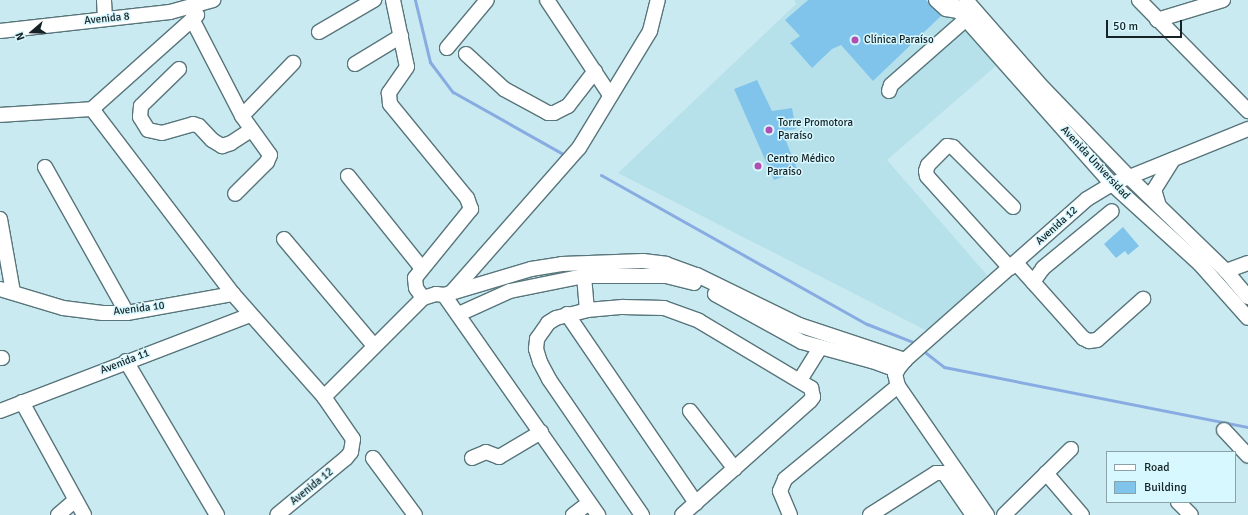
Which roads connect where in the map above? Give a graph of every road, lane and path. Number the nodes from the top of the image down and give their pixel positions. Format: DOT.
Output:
graph roads {
  1 [pos="104,0"];
  2 [pos="213,0"];
  3 [pos="374,0"];
  4 [pos="393,0"];
  5 [pos="487,0"];
  6 [pos="547,0"];
  7 [pos="658,0"];
  8 [pos="936,0"];
  9 [pos="949,0"];
  10 [pos="1139,0"];
  11 [pos="1223,0"];
  12 [pos="964,10"];
  13 [pos="170,12"];
  14 [pos="105,19"];
  15 [pos="192,19"];
  16 [pos="1157,20"];
  17 [pos="179,30"];
  18 [pos="0,31"];
  19 [pos="318,32"];
  20 [pos="401,36"];
  21 [pos="447,48"];
  22 [pos="466,54"];
  23 [pos="293,63"];
  24 [pos="355,64"];
  25 [pos="179,70"];
  26 [pos="595,71"];
  27 [pos="889,91"];
  28 [pos="610,95"];
  29 [pos="92,109"];
  30 [pos="1248,111"];
  31 [pos="0,115"];
  32 [pos="242,116"];
  33 [pos="251,130"];
  34 [pos="1248,130"];
  35 [pos="1174,159"];
  36 [pos="45,167"];
  37 [pos="348,176"];
  38 [pos="1128,177"];
  39 [pos="1112,184"];
  40 [pos="235,194"];
  41 [pos="1159,206"];
  42 [pos="1013,208"];
  43 [pos="1112,211"];
  44 [pos="0,219"];
  45 [pos="284,239"];
  46 [pos="1248,263"];
  47 [pos="1013,265"];
  48 [pos="422,267"];
  49 [pos="1226,271"];
  50 [pos="584,276"];
  51 [pos="1033,282"];
  52 [pos="6,290"];
  53 [pos="448,293"];
  54 [pos="233,294"];
  55 [pos="1248,297"];
  56 [pos="423,298"];
  57 [pos="1143,299"];
  58 [pos="587,310"];
  59 [pos="127,313"];
  60 [pos="250,314"];
  61 [pos="459,314"];
  62 [pos="567,314"];
  63 [pos="1248,318"];
  64 [pos="374,346"];
  65 [pos="820,348"];
  66 [pos="126,361"];
  67 [pos="901,365"];
  68 [pos="800,380"];
  69 [pos="898,386"];
  70 [pos="324,397"];
  71 [pos="22,402"];
  72 [pos="0,411"];
  73 [pos="690,411"];
  74 [pos="1224,430"];
  75 [pos="540,432"];
  76 [pos="1071,449"];
  77 [pos="1248,456"];
  78 [pos="373,458"];
  79 [pos="472,458"];
  80 [pos="735,469"];
  81 [pos="1046,473"];
  82 [pos="75,500"];
  83 [pos="589,503"];
  84 [pos="696,503"];
  85 [pos="1179,503"];
  86 [pos="58,515"];
  87 [pos="84,515"];
  88 [pos="217,515"];
  89 [pos="277,515"];
  90 [pos="415,515"];
  91 [pos="573,515"];
  92 [pos="598,515"];
  93 [pos="642,515"];
  94 [pos="682,515"];
  95 [pos="790,515"];
  96 [pos="870,515"];
  97 [pos="973,515"];
  98 [pos="988,515"];
  99 [pos="1004,515"];
  100 [pos="1082,515"];
  101 [pos="1191,515"];
  1 -- 14 [label="street"];
  2 -- 13 [label="street, Avenida 8"];
  2 -- 15 [label="street"];
  3 -- 19 [label="street"];
  4 -- 20 [label="street"];
  5 -- 21 [label="street"];
  6 -- 26 [label="street"];
  7 -- 28 [label="street"];
  8 -- 12 [label="street"];
  9 -- 12 [label="street, Avenida Universidad"];
  10 -- 16 [label="street"];
  11 -- 16 [label="street"];
  12 -- 27 [label="street"];
  12 -- 38 [label="street, Avenida Universidad"];
  12 -- 39 [label="street, Avenida Universidad"];
  13 -- 14 [label="street, Avenida 8"];
  13 -- 17 [label="street"];
  14 -- 18 [label="street, Avenida 8"];
  15 -- 17 [label="street"];
  15 -- 32 [label="street"];
  16 -- 30 [label="street"];
  17 -- 29 [label="street"];
  20 -- 24 [label="street"];
  20 -- 48 [label="street"];
  22 -- 26 [label="street"];
  23 -- 32 [label="street"];
  25 -- 33 [label="street"];
  26 -- 28 [label="street"];
  28 -- 53 [label="street"];
  29 -- 31 [label="street"];
  29 -- 54 [label="street"];
  32 -- 33 [label="street"];
  33 -- 40 [label="street"];
  34 -- 35 [label="street, Avenida 12"];
  35 -- 38 [label="street, Avenida 12"];
  35 -- 41 [label="street"];
  36 -- 59 [label="street"];
  37 -- 48 [label="street"];
  38 -- 39 [label="street, Avenida 12"];
  38 -- 41 [label="street, Avenida Universidad"];
  39 -- 47 [label="street, Avenida 12"];
  39 -- 63 [label="street, Avenida Universidad"];
  41 -- 49 [label="street, Avenida Universidad"];
  42 -- 47 [label="street"];
  43 -- 51 [label="street"];
  44 -- 52 [label="street"];
  45 -- 64 [label="street"];
  46 -- 49 [label="street"];
  47 -- 51 [label="street"];
  47 -- 67 [label="street, Avenida 12"];
  48 -- 56 [label="street"];
  49 -- 55 [label="street, Avenida Universidad"];
  50 -- 58 [label="street"];
  50 -- 61 [label="street"];
  50 -- 65 [label="street"];
  51 -- 57 [label="street"];
  52 -- 59 [label="street, Avenida 10"];
  53 -- 56 [label="street"];
  53 -- 61 [label="street"];
  53 -- 67 [label="street"];
  54 -- 59 [label="street, Avenida 10"];
  54 -- 60 [label="street"];
  56 -- 64 [label="street"];
  58 -- 62 [label="street"];
  58 -- 68 [label="street"];
  60 -- 66 [label="street, Avenida 11"];
  60 -- 70 [label="street"];
  61 -- 75 [label="street"];
  62 -- 84 [label="street"];
  62 -- 93 [label="street"];
  64 -- 70 [label="street"];
  65 -- 67 [label="street"];
  65 -- 68 [label="street"];
  66 -- 71 [label="street, Avenida 11"];
  66 -- 88 [label="street"];
  67 -- 69 [label="street"];
  68 -- 80 [label="street"];
  69 -- 95 [label="street"];
  69 -- 98 [label="street"];
  70 -- 89 [label="street, Avenida 12"];
  71 -- 72 [label="street, Avenida 11"];
  71 -- 82 [label="street"];
  73 -- 80 [label="street"];
  74 -- 77 [label="street"];
  75 -- 79 [label="street"];
  75 -- 83 [label="street"];
  76 -- 81 [label="street"];
  78 -- 90 [label="street"];
  80 -- 84 [label="street"];
  81 -- 99 [label="street"];
  81 -- 100 [label="street"];
  82 -- 86 [label="street"];
  82 -- 87 [label="street"];
  83 -- 91 [label="street"];
  83 -- 92 [label="street"];
  84 -- 94 [label="street"];
  85 -- 101 [label="street"];
  96 -- 97 [label="street"];
}
